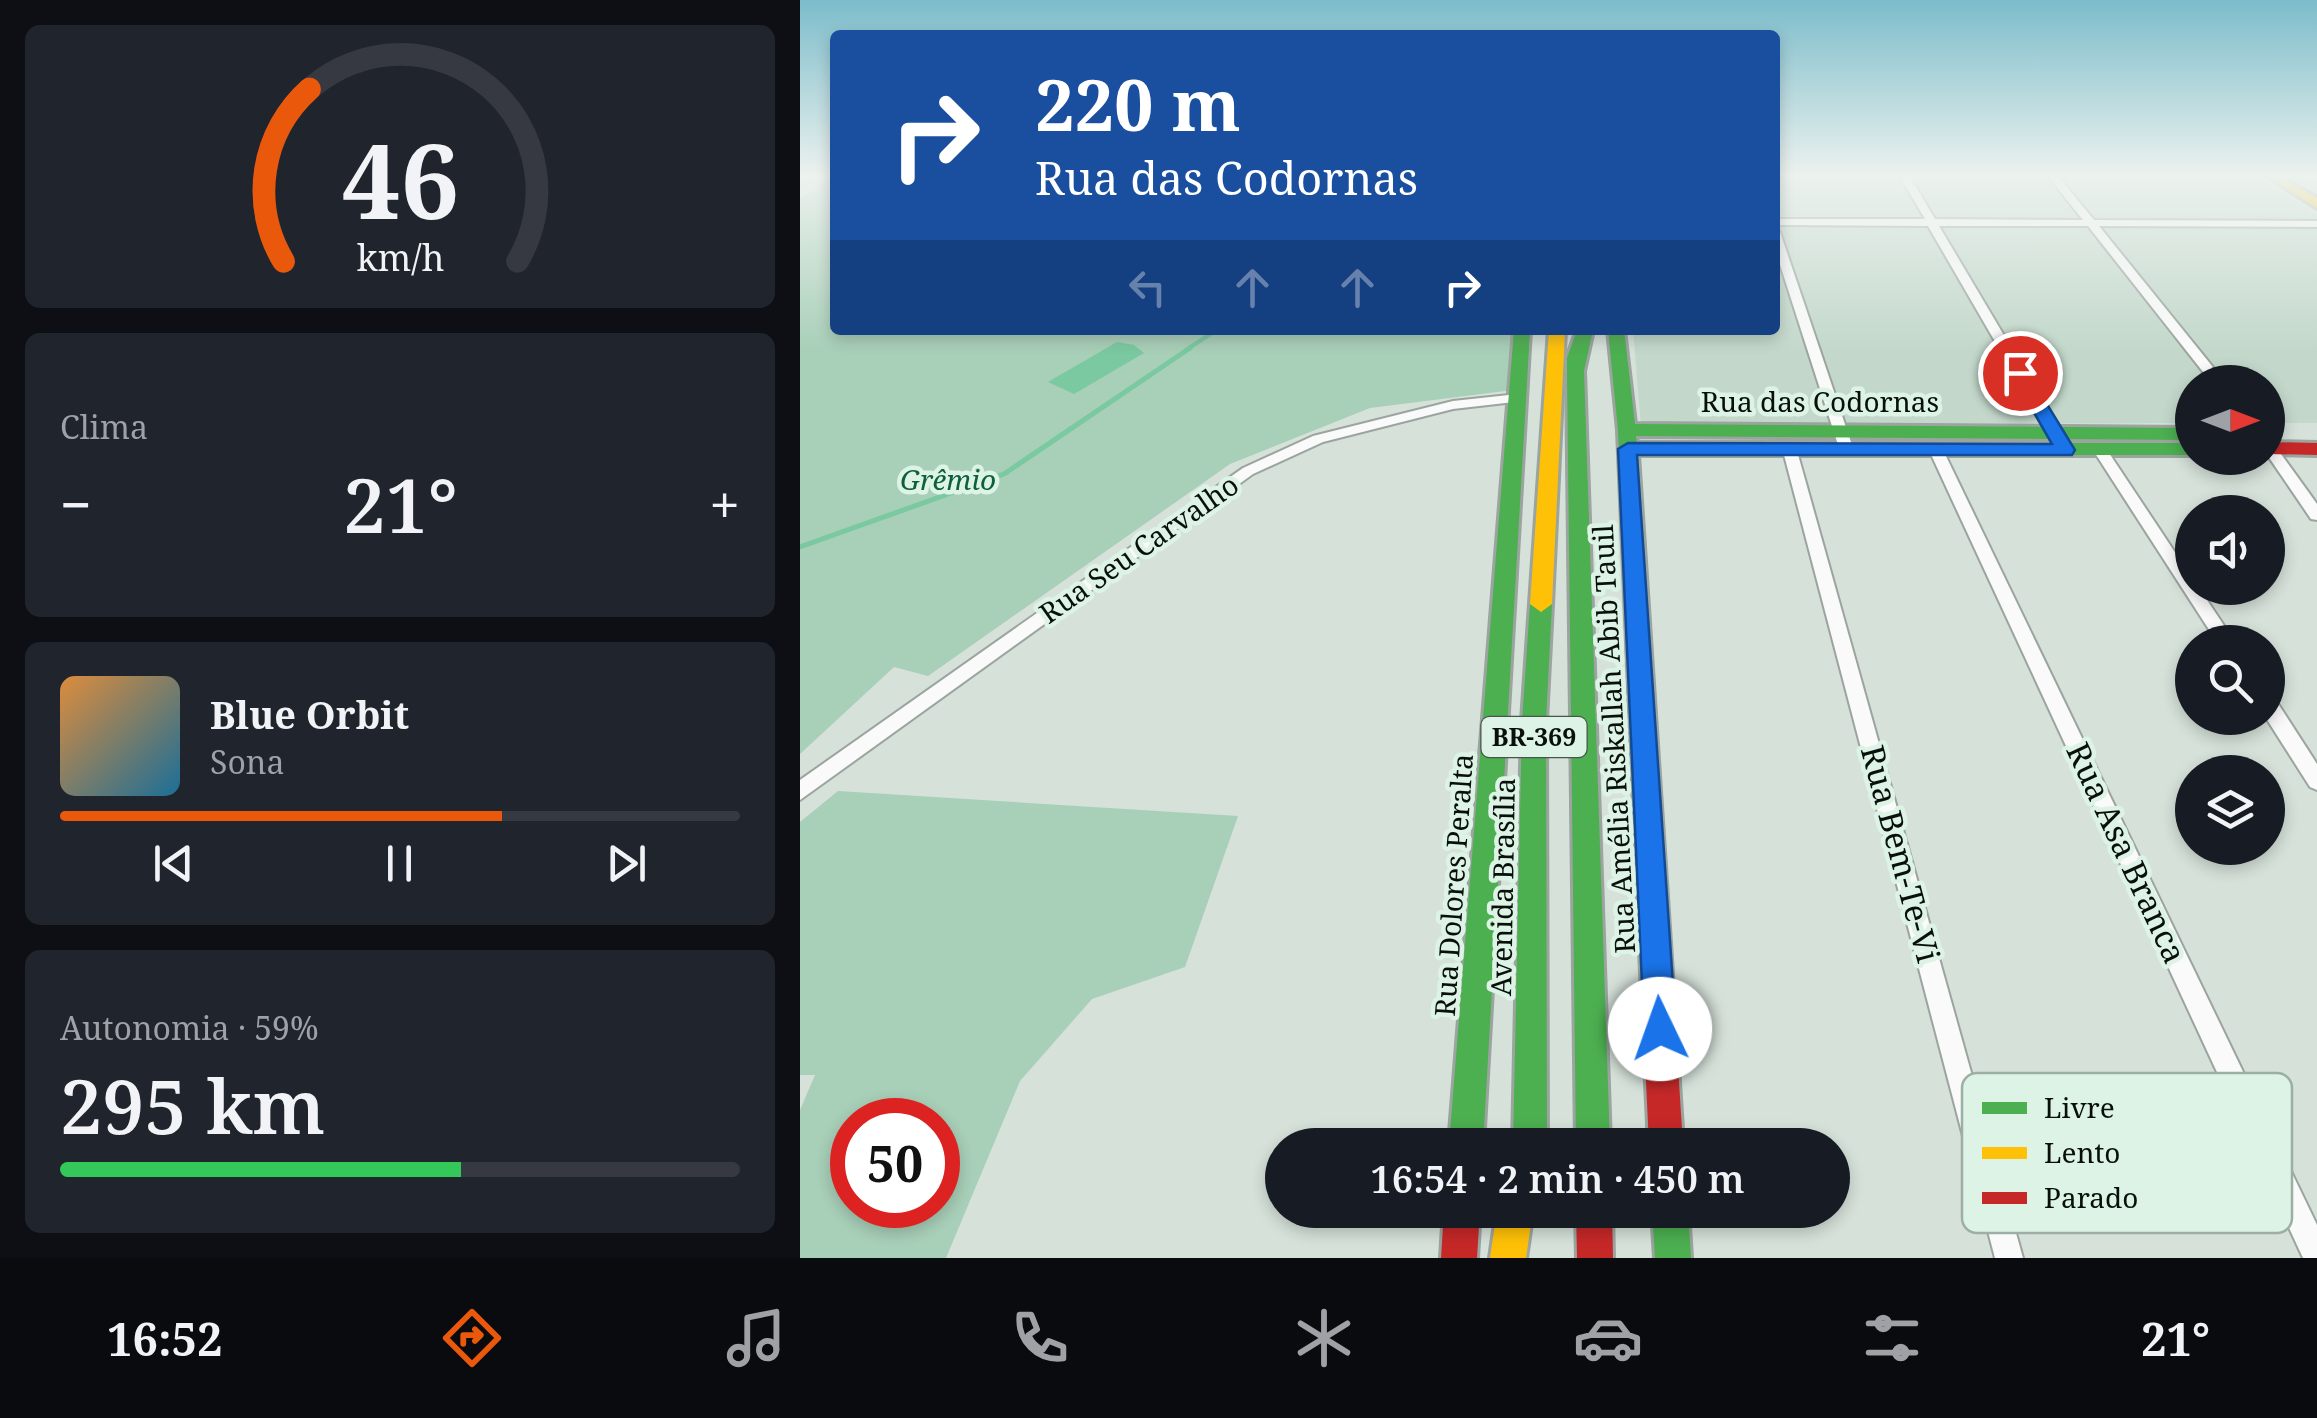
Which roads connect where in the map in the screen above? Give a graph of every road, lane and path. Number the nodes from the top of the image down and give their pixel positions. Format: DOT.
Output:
graph roads {
  1 [pos="1938,234"];
  2 [pos="2100,234"];
  3 [pos="1780,247"];
  4 [pos="1522,335"];
  5 [pos="1556,335"];
  6 [pos="1575,335"];
  7 [pos="1583,335"];
  8 [pos="1616,335"];
  9 [pos="2205,365"];
  10 [pos="1575,372"];
  11 [pos="1518,398"];
  12 [pos="2285,434"];
  13 [pos="2317,434"];
  14 [pos="2175,436"];
  15 [pos="1627,440"];
  16 [pos="1844,441"];
  17 [pos="2125,441"];
  18 [pos="2060,442"];
  19 [pos="2175,447"];
  20 [pos="2285,448"];
  21 [pos="2317,449"];
  22 [pos="1936,450"];
  23 [pos="2100,450"];
  24 [pos="1790,451"];
  25 [pos="2285,471"];
  26 [pos="2317,515"];
  27 [pos="2215,625"];
  28 [pos="2285,732"];
  29 [pos="2317,781"];
  30 [pos="800,791"];
  31 [pos="2230,1073"];
  32 [pos="1962,1085"];
  33 [pos="1467,1128"];
  34 [pos="1529,1128"];
  35 [pos="1592,1128"];
  36 [pos="1665,1128"];
  37 [pos="2292,1203"];
  38 [pos="1461,1228"];
  39 [pos="1512,1228"];
  40 [pos="1527,1228"];
  41 [pos="1594,1228"];
  42 [pos="1671,1228"];
  43 [pos="2002,1233"];
  44 [pos="2317,1256"];
  45 [pos="1459,1258"];
  46 [pos="1508,1258"];
  47 [pos="1526,1258"];
  48 [pos="1595,1258"];
  49 [pos="1673,1258"];
  50 [pos="2009,1258"];
  1 -- 18 [label="street"];
  2 -- 9 [label="street"];
  3 -- 16 [label="street"];
  4 -- 11 [label="main road, Rua Dolores Peralta"];
  5 -- 34 [label="main road, Avenida Brasília / BR-369"];
  6 -- 10 [label="main road, BR-369"];
  7 -- 10 [label="main road"];
  8 -- 15 [label="main road, Rua Amélia Riskallah Abib Tauil"];
  10 -- 35 [label="main road, BR-369"];
  11 -- 30 [label="street, Rua Seu Carvalho"];
  11 -- 33 [label="main road, Rua Dolores Peralta"];
  12 -- 13 [label="main road"];
  14 -- 17 [label="main road, Rua das Codornas"];
  15 -- 16 [label="main road, Rua das Codornas"];
  15 -- 24 [label="main road, Rua das Codornas"];
  15 -- 36 [label="main road, Rua Amélia Riskallah Abib Tauil"];
  16 -- 18 [label="main road, Rua das Codornas"];
  16 -- 22 [label="main road, Rua das Codornas"];
  16 -- 24 [label="main road, Rua das Codornas"];
  17 -- 18 [label="main road, Rua das Codornas"];
  17 -- 19 [label="main road, Rua das Codornas"];
  17 -- 23 [label="main road, Rua das Codornas"];
  18 -- 22 [label="main road, Rua das Codornas"];
  18 -- 23 [label="main road, Rua das Codornas"];
  20 -- 21 [label="main road"];
  22 -- 31 [label="street, Rua Asa Branca"];
  23 -- 27 [label="street"];
  24 -- 32 [label="street, Rua Bem-Te-Vi"];
  25 -- 26 [label="street"];
  28 -- 29 [label="street"];
  37 -- 44 [label="street, Rua Asa Branca"];
  38 -- 45 [label="main road"];
  39 -- 46 [label="main road"];
  40 -- 47 [label="main road"];
  41 -- 48 [label="main road"];
  42 -- 49 [label="main road"];
  43 -- 50 [label="street, Rua Bem-Te-Vi"];
}
